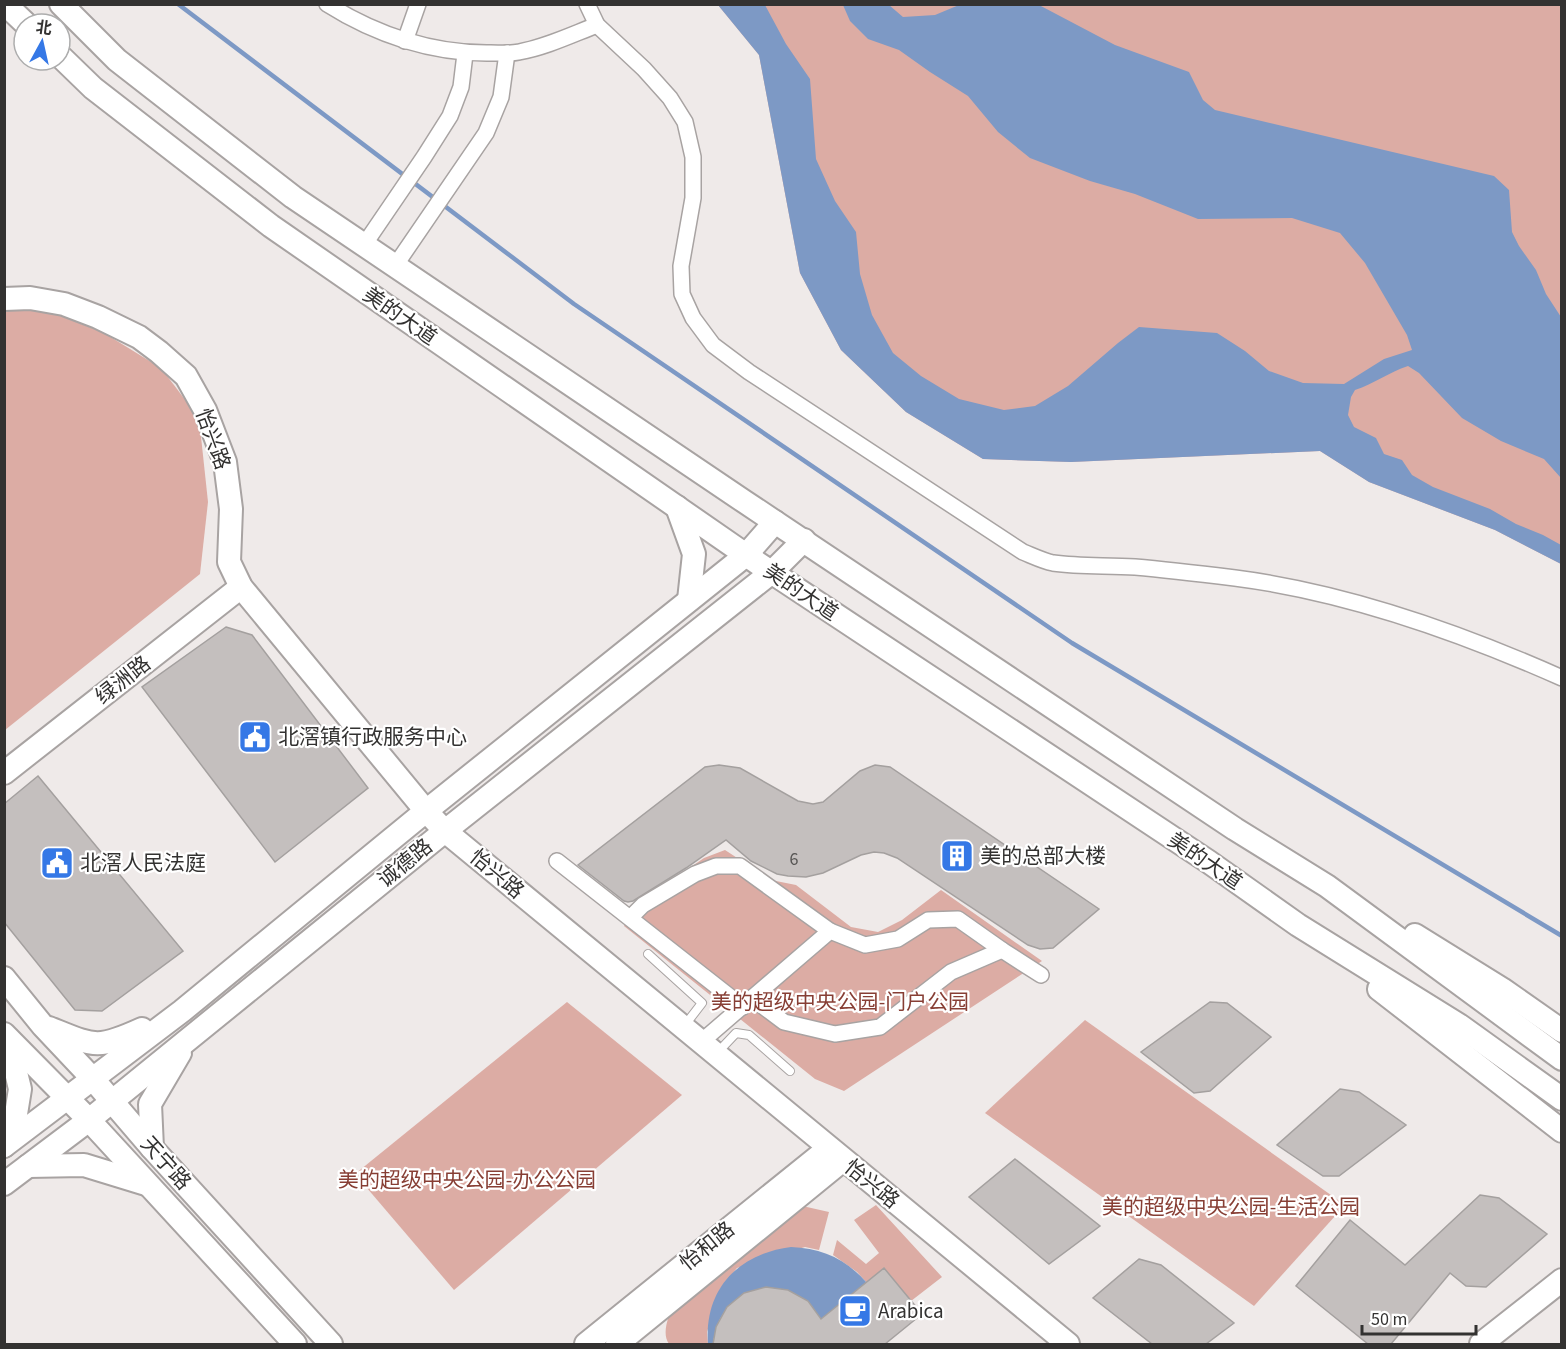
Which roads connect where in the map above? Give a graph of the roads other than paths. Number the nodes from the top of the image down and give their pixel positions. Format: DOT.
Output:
graph roads {
  1 [pos="61,4"];
  2 [pos="327,4"];
  3 [pos="418,4"];
  4 [pos="587,4"];
  5 [pos="597,25"];
  6 [pos="405,41"];
  7 [pos="507,53"];
  8 [pos="465,54"];
  9 [pos="72,68"];
  10 [pos="364,245"];
  11 [pos="395,266"];
  12 [pos="4,299"];
  13 [pos="677,507"];
  14 [pos="775,522"];
  15 [pos="804,540"];
  16 [pos="746,555"];
  17 [pos="772,572"];
  18 [pos="241,587"];
  19 [pos="689,600"];
  20 [pos="1562,678"];
  21 [pos="4,773"];
  22 [pos="426,811"];
  23 [pos="445,831"];
  24 [pos="557,861"];
  25 [pos="1327,886"];
  26 [pos="631,918"];
  27 [pos="1298,925"];
  28 [pos="830,931"];
  29 [pos="1002,950"];
  30 [pos="648,954"];
  31 [pos="1041,975"];
  32 [pos="4,978"];
  33 [pos="748,1003"];
  34 [pos="182,1011"];
  35 [pos="43,1026"];
  36 [pos="683,1028"];
  37 [pos="1562,1031"];
  38 [pos="6,1036"];
  39 [pos="187,1041"];
  40 [pos="709,1048"];
  41 [pos="1562,1059"];
  42 [pos="790,1071"];
  43 [pos="92,1078"];
  44 [pos="68,1099"];
  45 [pos="1562,1099"];
  46 [pos="111,1100"];
  47 [pos="89,1120"];
  48 [pos="1562,1131"];
  49 [pos="4,1146"];
  50 [pos="152,1148"];
  51 [pos="836,1154"];
  52 [pos="28,1166"];
  53 [pos="4,1184"];
  54 [pos="147,1184"];
  55 [pos="1562,1280"];
  56 [pos="638,1337"];
  57 [pos="295,1344"];
  58 [pos="331,1344"];
  59 [pos="586,1344"];
  60 [pos="617,1344"];
  61 [pos="1068,1344"];
  62 [pos="1481,1344"];
  1 -- 10 [label="main road, 美的大道"];
  2 -- 6 [label="street"];
  3 -- 6 [label="street"];
  4 -- 5 [label="street"];
  5 -- 7 [label="street"];
  5 -- 20 [label="street"];
  6 -- 8 [label="street"];
  7 -- 8 [label="street"];
  7 -- 11 [label="street"];
  8 -- 10 [label="street"];
  9 -- 13 [label="main road, 美的大道"];
  10 -- 11 [label="main road, 美的大道"];
  11 -- 14 [label="main road, 美的大道"];
  12 -- 18 [label="main road, 怡兴路"];
  13 -- 16 [label="main road, 美的大道"];
  13 -- 19 [label="main road"];
  14 -- 15 [label="main road, 美的大道"];
  14 -- 16 [label="main road, 诚德路"];
  15 -- 17 [label="main road, 诚德路"];
  15 -- 25 [label="main road, 美的大道"];
  16 -- 17 [label="main road, 美的大道"];
  16 -- 19 [label="main road, 诚德路"];
  17 -- 23 [label="main road, 诚德路"];
  17 -- 27 [label="main road, 美的大道"];
  18 -- 21 [label="main road, 绿洲路"];
  18 -- 22 [label="main road, 怡兴路"];
  19 -- 22 [label="main road, 诚德路"];
  22 -- 23 [label="main road, 怡兴路"];
  22 -- 34 [label="main road, 诚德路"];
  23 -- 36 [label="main road, 怡兴路"];
  23 -- 39 [label="main road, 诚德路"];
  24 -- 26 [label="street"];
  25 -- 37 [label="main road"];
  25 -- 41 [label="main road, 美的大道"];
  26 -- 28 [label="street"];
  26 -- 33 [label="street"];
  27 -- 45 [label="main road, 美的大道"];
  27 -- 48 [label="main road"];
  28 -- 29 [label="street"];
  28 -- 33 [label="street"];
  29 -- 31 [label="street"];
  29 -- 33 [label="street"];
  30 -- 36 [label="lane"];
  32 -- 35 [label="main road, 天宁路"];
  33 -- 40 [label="street"];
  34 -- 35 [label="main road"];
  34 -- 43 [label="main road, 诚德路"];
  35 -- 43 [label="main road, 天宁路"];
  36 -- 40 [label="main road, 怡兴路"];
  38 -- 44 [label="main road, 天宁路"];
  38 -- 49 [label="main road"];
  39 -- 46 [label="main road, 诚德路"];
  39 -- 50 [label="main road"];
  40 -- 42 [label="lane"];
  40 -- 51 [label="main road, 怡兴路"];
  43 -- 44 [label="main road, 诚德路"];
  43 -- 46 [label="main road, 天宁路"];
  44 -- 47 [label="main road, 天宁路"];
  44 -- 49 [label="main road, 诚德路"];
  46 -- 47 [label="main road, 诚德路"];
  46 -- 50 [label="main road, 天宁路"];
  47 -- 52 [label="main road, 诚德路"];
  47 -- 54 [label="main road, 天宁路"];
  50 -- 58 [label="main road, 天宁路"];
  51 -- 56 [label="main road, 怡和路"];
  51 -- 59 [label="main road, 怡和路"];
  51 -- 61 [label="main road, 怡兴路"];
  52 -- 53 [label="main road, 诚德路"];
  52 -- 54 [label="main road"];
  54 -- 57 [label="main road, 天宁路"];
  55 -- 62 [label="main road"];
  56 -- 60 [label="main road, 怡和路"];
}
